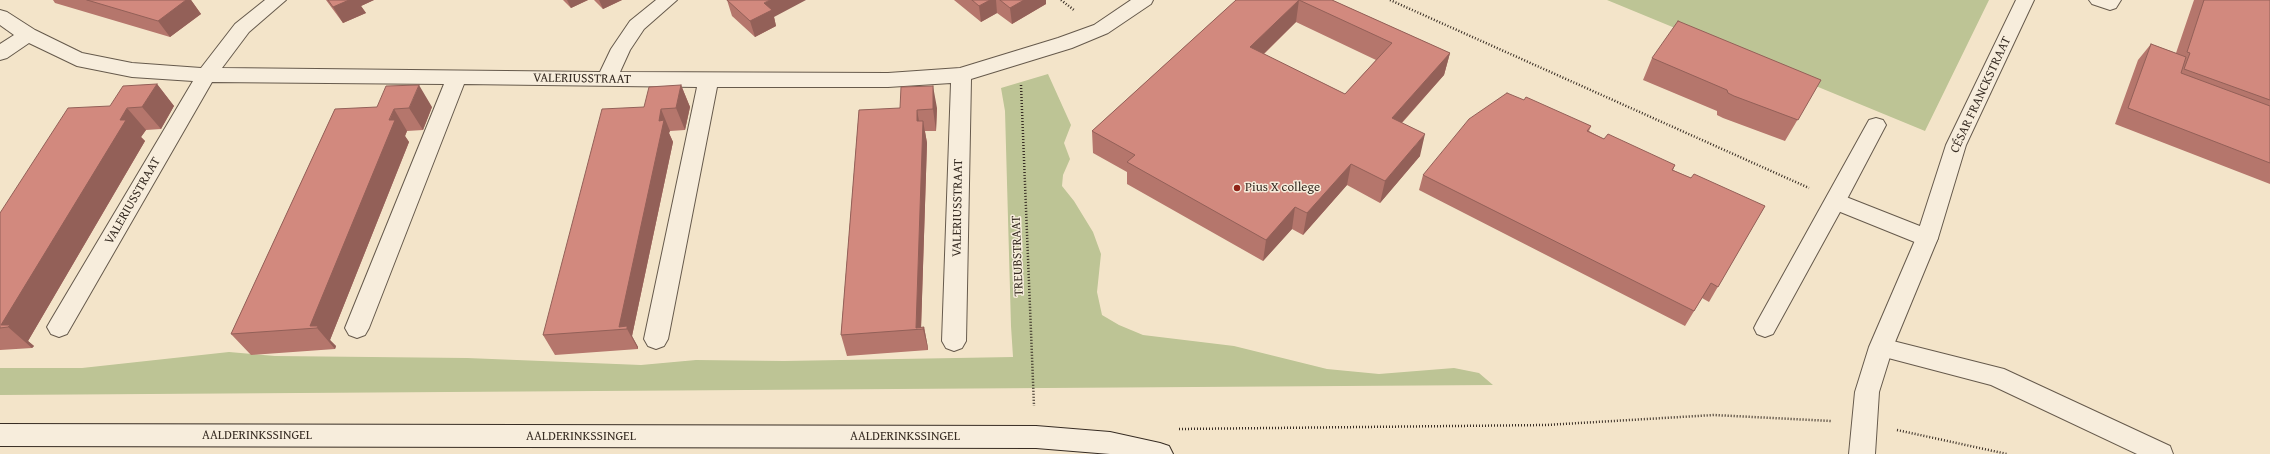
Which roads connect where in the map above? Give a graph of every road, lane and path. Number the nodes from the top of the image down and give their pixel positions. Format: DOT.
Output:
graph roads {
  1 [pos="276,0"];
  2 [pos="668,0"];
  3 [pos="1144,0"];
  4 [pos="1390,0"];
  5 [pos="2025,0"];
  6 [pos="2098,0"];
  7 [pos="2112,0"];
  8 [pos="0,16"];
  9 [pos="28,35"];
  10 [pos="0,53"];
  11 [pos="1020,57"];
  12 [pos="206,74"];
  13 [pos="961,75"];
  14 [pos="457,76"];
  15 [pos="607,79"];
  16 [pos="708,80"];
  17 [pos="1876,125"];
  18 [pos="1836,201"];
  19 [pos="1927,238"];
  20 [pos="60,327"];
  21 [pos="357,328"];
  22 [pos="1765,328"];
  23 [pos="656,339"];
  24 [pos="954,341"];
  25 [pos="1881,347"];
  26 [pos="0,435"];
  27 [pos="1036,437"];
  28 [pos="1999,452"];
  29 [pos="1160,454"];
  30 [pos="1862,454"];
  31 [pos="2008,454"];
  32 [pos="2161,454"];
  1 -- 12 [label="street"];
  2 -- 15 [label="street"];
  3 -- 11 [label="street, VALERIUSSTRAAT"];
  4 -- 18 [label="path"];
  5 -- 19 [label="street, CÉSAR FRANCKSTRAAT"];
  6 -- 7 [label="lane"];
  8 -- 9 [label="street, VALERIUSSTRAAT"];
  9 -- 10 [label="street"];
  9 -- 12 [label="street, VALERIUSSTRAAT"];
  11 -- 13 [label="street, VALERIUSSTRAAT"];
  11 -- 27 [label="path, TREUBSTRAAT"];
  12 -- 14 [label="street, VALERIUSSTRAAT"];
  12 -- 20 [label="street, VALERIUSSTRAAT"];
  13 -- 16 [label="street, VALERIUSSTRAAT"];
  13 -- 24 [label="street, VALERIUSSTRAAT"];
  14 -- 15 [label="street, VALERIUSSTRAAT"];
  14 -- 21 [label="street"];
  15 -- 16 [label="street, VALERIUSSTRAAT"];
  16 -- 23 [label="street"];
  17 -- 18 [label="lane"];
  18 -- 19 [label="street"];
  18 -- 22 [label="lane"];
  19 -- 25 [label="street, CÉSAR FRANCKSTRAAT"];
  25 -- 30 [label="street, CÉSAR FRANCKSTRAAT"];
  25 -- 32 [label="lane"];
  26 -- 27 [label="street, AALDERINKSSINGEL"];
  27 -- 29 [label="street, AALDERINKSSINGEL"];
  28 -- 31 [label="path"];
}
